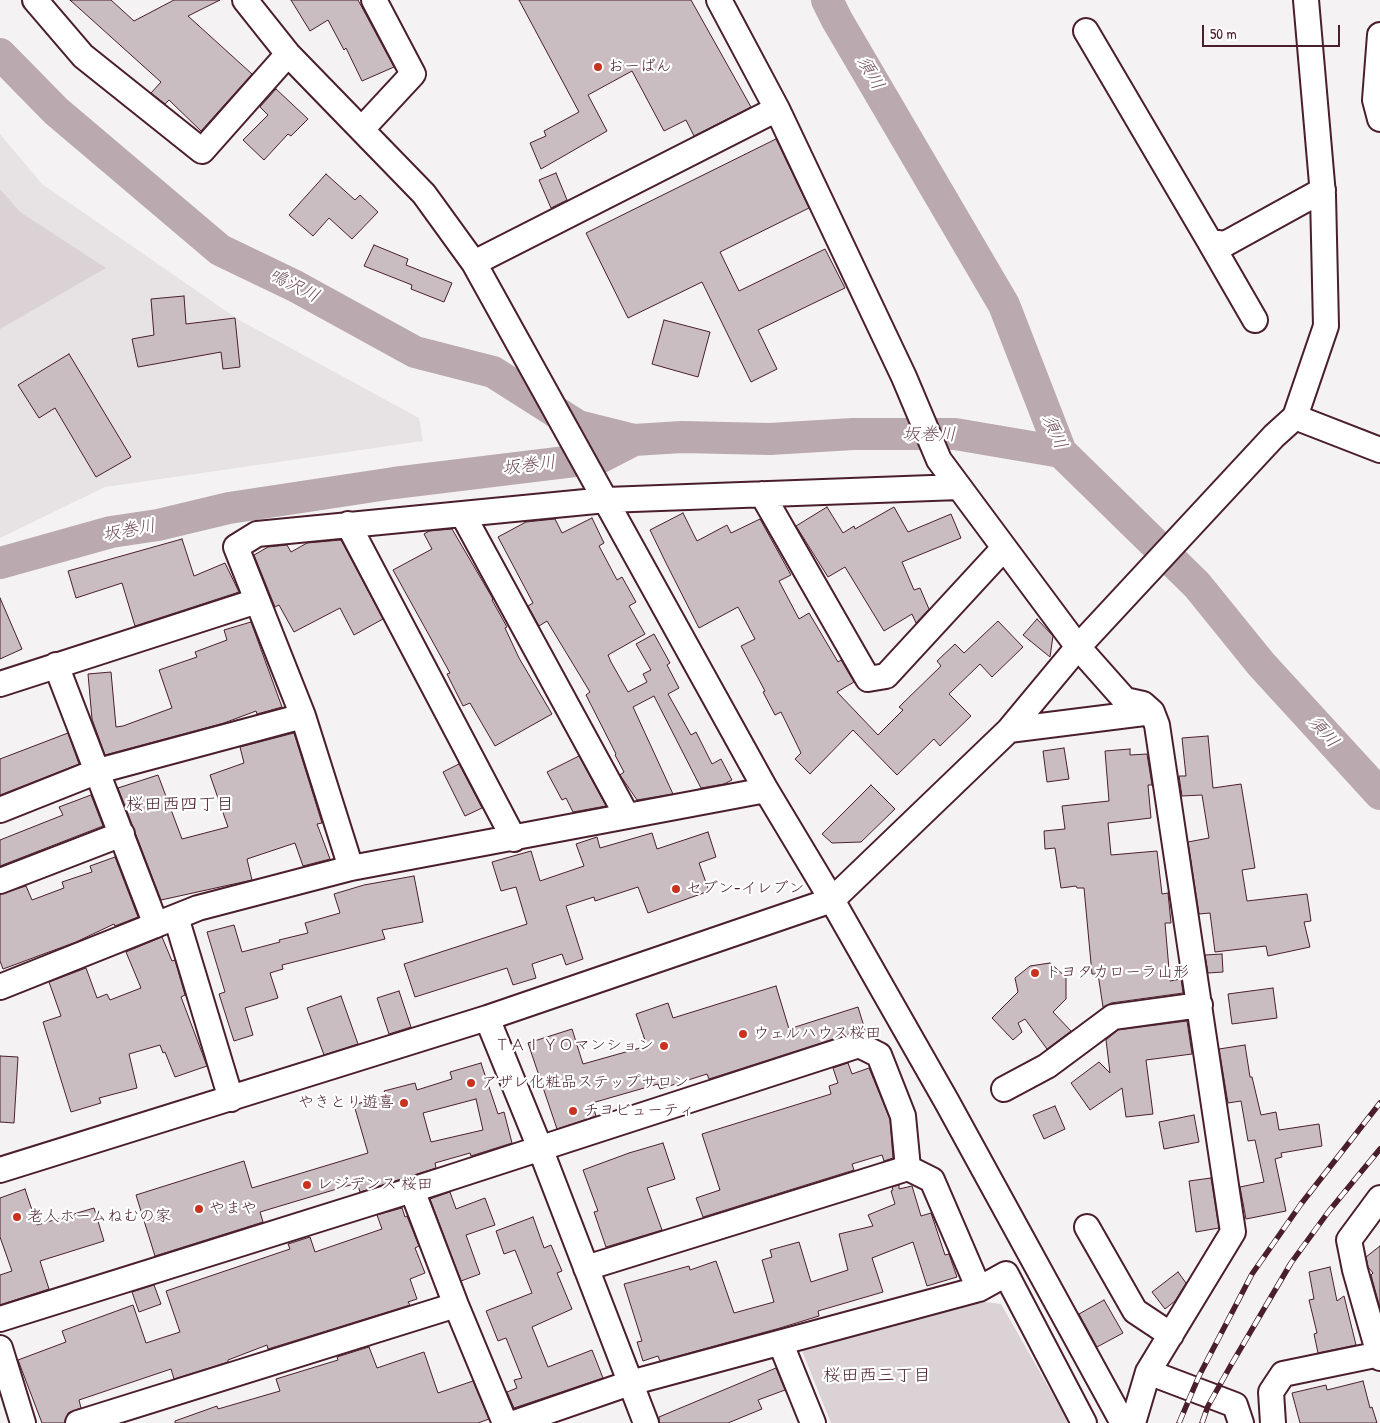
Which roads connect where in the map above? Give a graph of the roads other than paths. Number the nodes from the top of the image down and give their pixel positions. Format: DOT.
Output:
graph roads {
  1 [pos="35,0"];
  2 [pos="247,0"];
  3 [pos="374,0"];
  4 [pos="719,0"];
  5 [pos="1306,0"];
  6 [pos="1086,31"];
  7 [pos="1380,35"];
  8 [pos="288,54"];
  9 [pos="777,109"];
  10 [pos="1380,119"];
  11 [pos="362,128"];
  12 [pos="1323,190"];
  13 [pos="1210,242"];
  14 [pos="474,263"];
  15 [pos="1255,320"];
  16 [pos="1295,417"];
  17 [pos="1380,450"];
  18 [pos="959,487"];
  19 [pos="600,490"];
  20 [pos="762,494"];
  21 [pos="463,515"];
  22 [pos="348,524"];
  23 [pos="1004,548"];
  24 [pos="256,601"];
  25 [pos="1078,647"];
  26 [pos="56,665"];
  27 [pos="0,684"];
  28 [pos="1152,712"];
  29 [pos="303,716"];
  30 [pos="1009,730"];
  31 [pos="98,771"];
  32 [pos="766,790"];
  33 [pos="0,810"];
  34 [pos="627,816"];
  35 [pos="122,834"];
  36 [pos="514,839"];
  37 [pos="351,868"];
  38 [pos="0,881"];
  39 [pos="832,900"];
  40 [pos="166,921"];
  41 [pos="0,987"];
  42 [pos="1200,1005"];
  43 [pos="487,1018"];
  44 [pos="1004,1089"];
  45 [pos="231,1099"];
  46 [pos="540,1148"];
  47 [pos="908,1168"];
  48 [pos="0,1170"];
  49 [pos="412,1190"];
  50 [pos="1380,1198"];
  51 [pos="1087,1227"];
  52 [pos="586,1268"];
  53 [pos="979,1289"];
  54 [pos="456,1305"];
  55 [pos="0,1319"];
  56 [pos="1171,1335"];
  57 [pos="781,1344"];
  58 [pos="0,1348"];
  59 [pos="1380,1355"];
  60 [pos="1148,1372"];
  61 [pos="630,1382"];
  62 [pos="22,1423"];
  63 [pos="78,1423"];
  64 [pos="505,1423"];
  65 [pos="514,1423"];
  66 [pos="646,1423"];
  67 [pos="813,1423"];
  68 [pos="1084,1423"];
  69 [pos="1123,1423"];
  70 [pos="1132,1423"];
  71 [pos="1241,1423"];
  72 [pos="1273,1423"];
  1 -- 8 [label="street"];
  2 -- 8 [label="street"];
  3 -- 11 [label="street"];
  4 -- 9 [label="street"];
  5 -- 12 [label="street"];
  6 -- 13 [label="street"];
  7 -- 10 [label="street"];
  8 -- 11 [label="street"];
  9 -- 14 [label="street"];
  9 -- 18 [label="street"];
  11 -- 14 [label="street"];
  12 -- 13 [label="street"];
  12 -- 16 [label="street"];
  13 -- 15 [label="street"];
  14 -- 19 [label="street"];
  16 -- 17 [label="street"];
  16 -- 25 [label="street"];
  18 -- 20 [label="street"];
  18 -- 23 [label="street"];
  19 -- 20 [label="street"];
  19 -- 21 [label="street"];
  19 -- 32 [label="street"];
  20 -- 23 [label="street"];
  21 -- 22 [label="street"];
  21 -- 34 [label="street"];
  22 -- 24 [label="street"];
  22 -- 36 [label="street"];
  23 -- 25 [label="street"];
  24 -- 26 [label="street"];
  24 -- 29 [label="street"];
  25 -- 28 [label="street"];
  25 -- 30 [label="street"];
  26 -- 27 [label="street"];
  26 -- 31 [label="street"];
  28 -- 30 [label="street"];
  28 -- 42 [label="street"];
  29 -- 31 [label="street"];
  29 -- 37 [label="street"];
  30 -- 39 [label="street"];
  31 -- 33 [label="street"];
  31 -- 35 [label="street"];
  32 -- 34 [label="street"];
  32 -- 39 [label="street"];
  34 -- 36 [label="street"];
  35 -- 38 [label="street"];
  35 -- 40 [label="street"];
  36 -- 37 [label="street"];
  37 -- 40 [label="street"];
  39 -- 43 [label="street"];
  39 -- 69 [label="street"];
  40 -- 41 [label="street"];
  40 -- 45 [label="street"];
  42 -- 44 [label="street"];
  42 -- 56 [label="street"];
  43 -- 45 [label="street"];
  43 -- 46 [label="street"];
  45 -- 48 [label="street"];
  46 -- 47 [label="street"];
  46 -- 49 [label="street"];
  46 -- 52 [label="street"];
  47 -- 52 [label="street"];
  47 -- 53 [label="street"];
  49 -- 54 [label="street"];
  49 -- 55 [label="street"];
  50 -- 59 [label="street"];
  51 -- 56 [label="street"];
  52 -- 61 [label="street"];
  53 -- 57 [label="street"];
  53 -- 68 [label="street"];
  54 -- 63 [label="street"];
  54 -- 64 [label="street"];
  56 -- 60 [label="street"];
  57 -- 61 [label="street"];
  57 -- 67 [label="street"];
  58 -- 62 [label="street"];
  59 -- 72 [label="street"];
  60 -- 70 [label="street"];
  60 -- 71 [label="street"];
  61 -- 65 [label="street"];
  61 -- 66 [label="street"];
}
